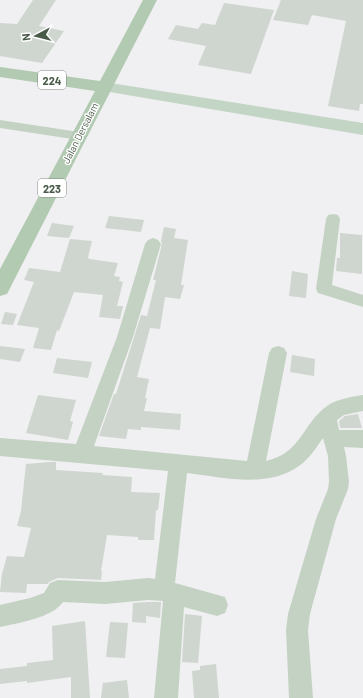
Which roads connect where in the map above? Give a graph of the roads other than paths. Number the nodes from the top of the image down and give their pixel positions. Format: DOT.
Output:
graph roads {
  1 [pos="150,0"];
  2 [pos="0,72"];
  3 [pos="104,87"];
  4 [pos="0,124"];
  5 [pos="363,129"];
  6 [pos="79,136"];
  7 [pos="333,219"];
  8 [pos="153,244"];
  9 [pos="0,288"];
  10 [pos="363,301"];
  11 [pos="278,353"];
  12 [pos="363,403"];
  13 [pos="328,418"];
  14 [pos="333,438"];
  15 [pos="363,439"];
  16 [pos="0,447"];
  17 [pos="82,454"];
  18 [pos="178,464"];
  19 [pos="255,471"];
  20 [pos="169,592"];
  21 [pos="217,605"];
  22 [pos="0,616"];
  23 [pos="166,698"];
  24 [pos="301,698"];
  1 -- 3 [label="main road, Jalan Dersalam"];
  2 -- 3 [label="main road, 224"];
  3 -- 5 [label="main road"];
  3 -- 6 [label="main road, Jalan Dersalam / 223"];
  4 -- 6 [label="street"];
  6 -- 9 [label="main road, Jalan Dersalam / 223"];
  7 -- 10 [label="street"];
  8 -- 17 [label="street"];
  11 -- 19 [label="street"];
  12 -- 13 [label="street"];
  13 -- 14 [label="street"];
  13 -- 19 [label="street"];
  14 -- 15 [label="street"];
  14 -- 24 [label="street"];
  16 -- 17 [label="street"];
  17 -- 18 [label="street"];
  18 -- 19 [label="street"];
  18 -- 20 [label="street"];
  20 -- 21 [label="street"];
  20 -- 22 [label="street"];
  20 -- 23 [label="street"];
}
